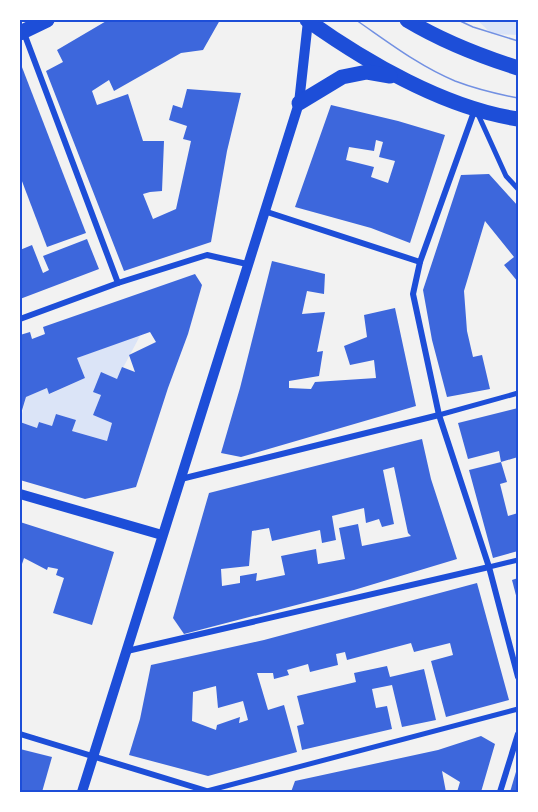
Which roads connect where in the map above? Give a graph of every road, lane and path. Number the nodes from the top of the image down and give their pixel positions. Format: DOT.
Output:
graph roads {
  1 [pos="47,20"];
  2 [pos="307,20"];
  3 [pos="407,20"];
  4 [pos="21,32"];
  5 [pos="519,68"];
  6 [pos="399,77"];
  7 [pos="299,103"];
  8 [pos="475,109"];
  9 [pos="519,119"];
  10 [pos="519,189"];
  11 [pos="264,211"];
  12 [pos="420,262"];
  13 [pos="248,264"];
  14 [pos="118,283"];
  15 [pos="20,319"];
  16 [pos="519,393"];
  17 [pos="439,415"];
  18 [pos="180,479"];
  19 [pos="20,494"];
  20 [pos="162,535"];
  21 [pos="519,560"];
  22 [pos="489,567"];
  23 [pos="126,652"];
  24 [pos="519,677"];
  25 [pos="519,709"];
  26 [pos="20,734"];
  27 [pos="519,734"];
  28 [pos="93,757"];
  29 [pos="82,792"];
  30 [pos="208,792"];
  31 [pos="500,792"];
  1 -- 4 [label="main road"];
  2 -- 6 [label="main road"];
  2 -- 7 [label="street"];
  3 -- 5 [label="main road"];
  4 -- 14 [label="street"];
  6 -- 7 [label="main road"];
  6 -- 8 [label="main road"];
  7 -- 11 [label="street"];
  8 -- 9 [label="main road"];
  8 -- 10 [label="street"];
  8 -- 12 [label="street"];
  11 -- 12 [label="street"];
  11 -- 13 [label="street"];
  12 -- 17 [label="street"];
  13 -- 14 [label="street"];
  13 -- 18 [label="street"];
  14 -- 15 [label="street"];
  16 -- 17 [label="street"];
  17 -- 18 [label="street"];
  17 -- 22 [label="street"];
  18 -- 20 [label="street"];
  19 -- 20 [label="street"];
  20 -- 23 [label="street"];
  21 -- 22 [label="street"];
  22 -- 23 [label="street"];
  22 -- 24 [label="street"];
  23 -- 28 [label="street"];
  25 -- 30 [label="street"];
  26 -- 28 [label="street"];
  27 -- 31 [label="street"];
  28 -- 29 [label="street"];
  28 -- 30 [label="street"];
}
